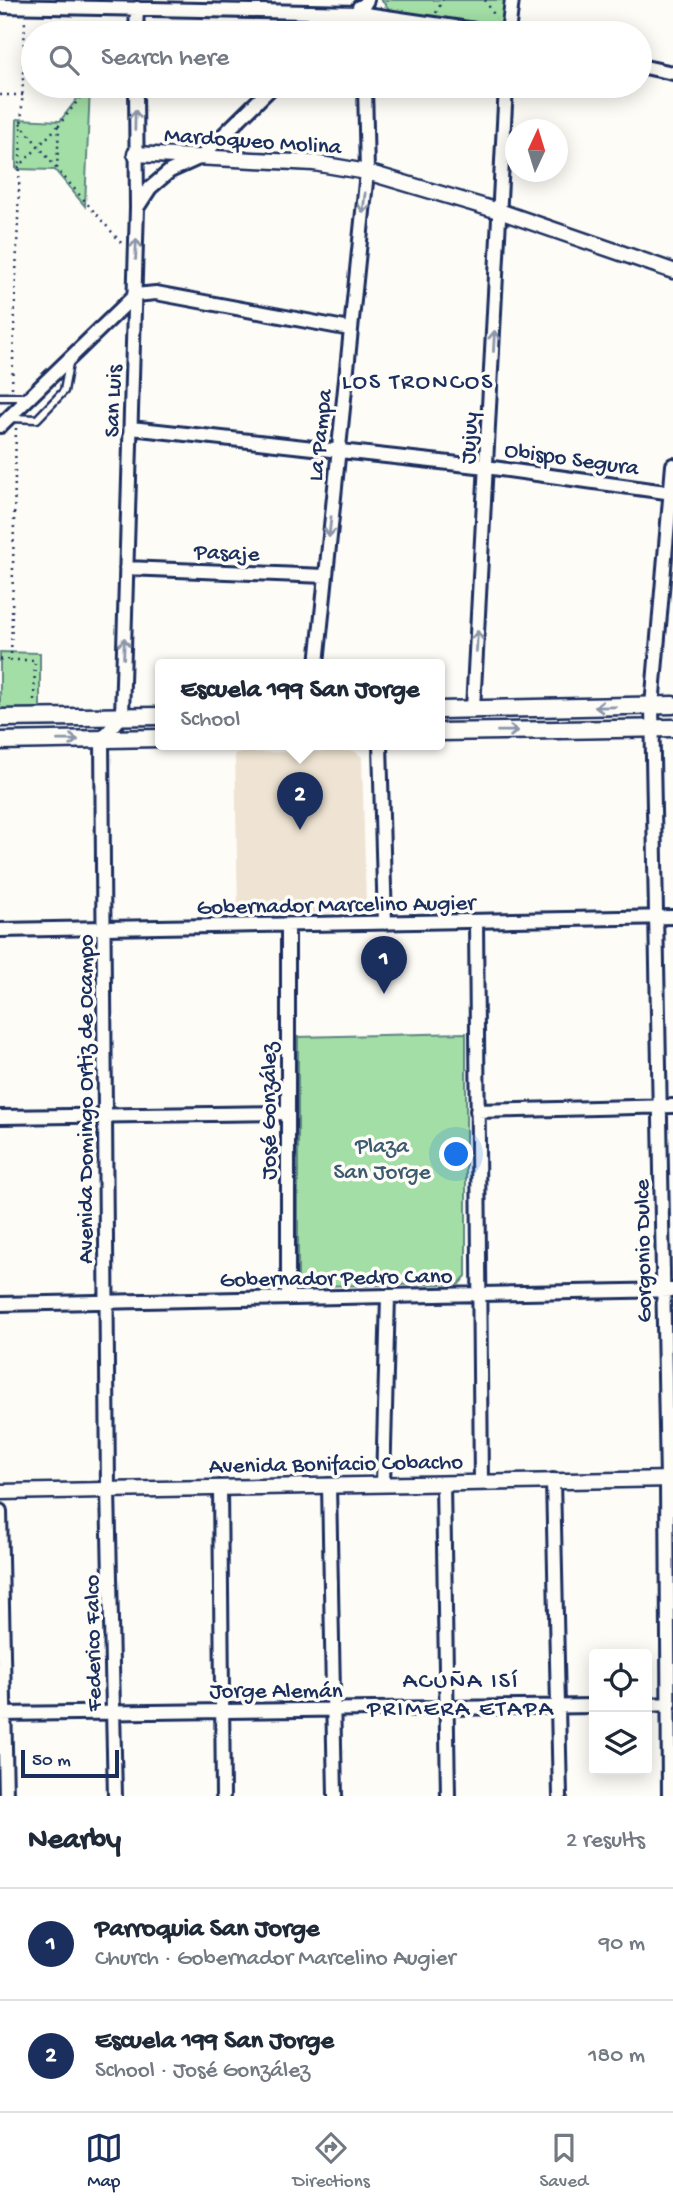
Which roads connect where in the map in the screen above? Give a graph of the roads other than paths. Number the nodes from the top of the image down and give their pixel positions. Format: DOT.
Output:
graph roads {
  1 [pos="368,0"];
  2 [pos="512,0"];
  3 [pos="164,4"];
  4 [pos="0,6"];
  5 [pos="359,6"];
  6 [pos="136,8"];
  7 [pos="136,21"];
  8 [pos="341,21"];
  9 [pos="445,21"];
  10 [pos="505,21"];
  11 [pos="652,69"];
  12 [pos="673,74"];
  13 [pos="135,98"];
  14 [pos="261,98"];
  15 [pos="365,98"];
  16 [pos="506,98"];
  17 [pos="135,154"];
  18 [pos="201,157"];
  19 [pos="367,172"];
  20 [pos="137,208"];
  21 [pos="502,212"];
  22 [pos="673,271"];
  23 [pos="135,295"];
  24 [pos="350,329"];
  25 [pos="70,358"];
  26 [pos="0,397"];
  27 [pos="29,397"];
  28 [pos="8,420"];
  29 [pos="131,428"];
  30 [pos="338,450"];
  31 [pos="673,465"];
  32 [pos="486,467"];
  33 [pos="672,492"];
  34 [pos="127,568"];
  35 [pos="325,576"];
  36 [pos="317,659"];
  37 [pos="673,705"];
  38 [pos="652,706"];
  39 [pos="474,709"];
  40 [pos="445,710"];
  41 [pos="122,716"];
  42 [pos="155,716"];
  43 [pos="0,718"];
  44 [pos="673,727"];
  45 [pos="652,728"];
  46 [pos="445,732"];
  47 [pos="155,738"];
  48 [pos="102,739"];
  49 [pos="0,741"];
  50 [pos="380,750"];
  51 [pos="673,917"];
  52 [pos="656,918"];
  53 [pos="476,921"];
  54 [pos="384,923"];
  55 [pos="288,925"];
  56 [pos="104,928"];
  57 [pos="0,930"];
  58 [pos="673,1106"];
  59 [pos="658,1107"];
  60 [pos="477,1111"];
  61 [pos="288,1113"];
  62 [pos="105,1116"];
  63 [pos="0,1117"];
  64 [pos="668,1291"];
  65 [pos="479,1294"];
  66 [pos="388,1296"];
  67 [pos="288,1298"];
  68 [pos="107,1302"];
  69 [pos="0,1304"];
  70 [pos="670,1479"];
  71 [pos="553,1480"];
  72 [pos="481,1482"];
  73 [pos="443,1483"];
  74 [pos="383,1484"];
  75 [pos="329,1485"];
  76 [pos="220,1487"];
  77 [pos="108,1489"];
  78 [pos="0,1492"];
  79 [pos="0,1511"];
  80 [pos="670,1704"];
  81 [pos="652,1705"];
  82 [pos="558,1706"];
  83 [pos="589,1706"];
  84 [pos="446,1708"];
  85 [pos="223,1710"];
  86 [pos="333,1710"];
  87 [pos="114,1712"];
  88 [pos="2,1714"];
  89 [pos="6,1796"];
  90 [pos="115,1796"];
  91 [pos="223,1796"];
  92 [pos="335,1796"];
  93 [pos="448,1796"];
  94 [pos="560,1796"];
  95 [pos="669,1796"];
  1 -- 5 [label="street"];
  2 -- 10 [label="street"];
  3 -- 5 [label="street"];
  3 -- 6 [label="street"];
  4 -- 6 [label="street"];
  5 -- 8 [label="street"];
  5 -- 9 [label="street"];
  6 -- 7 [label="street"];
  11 -- 12 [label="street"];
  17 -- 13 [label="street, San Luis, one-way"];
  14 -- 18 [label="street"];
  15 -- 19 [label="street, La Pampa"];
  16 -- 21 [label="street, Jujuy"];
  17 -- 18 [label="street, Mardoqueo Molina"];
  17 -- 20 [label="street, San Luis"];
  18 -- 19 [label="street, Mardoqueo Molina"];
  18 -- 20 [label="street"];
  19 -- 21 [label="street, Mardoqueo Molina"];
  19 -- 24 [label="street, La Pampa, one-way"];
  23 -- 20 [label="street, San Luis, one-way"];
  21 -- 22 [label="street, Mardoqueo Molina"];
  32 -- 21 [label="street, Jujuy, one-way"];
  23 -- 24 [label="street"];
  23 -- 25 [label="street"];
  23 -- 29 [label="street, San Luis"];
  24 -- 30 [label="street, La Pampa"];
  25 -- 27 [label="street"];
  25 -- 28 [label="lane"];
  26 -- 27 [label="lane"];
  27 -- 28 [label="street"];
  29 -- 30 [label="street, Obispo Segura"];
  29 -- 34 [label="street, San Luis"];
  30 -- 32 [label="street, Obispo Segura"];
  30 -- 35 [label="street, La Pampa, one-way"];
  31 -- 33 [label="street, Gorgonio Dulce"];
  32 -- 33 [label="street, Obispo Segura"];
  39 -- 32 [label="street, Jujuy, one-way"];
  33 -- 38 [label="street, Gorgonio Dulce"];
  34 -- 35 [label="street, Pasaje"];
  41 -- 34 [label="street, San Luis, one-way"];
  35 -- 36 [label="street, La Pampa"];
  37 -- 38 [label="main road"];
  38 -- 39 [label="main road, one-way"];
  38 -- 45 [label="street, Gorgonio Dulce"];
  39 -- 40 [label="main road"];
  41 -- 42 [label="main road"];
  41 -- 43 [label="main road"];
  41 -- 48 [label="street"];
  44 -- 45 [label="main road"];
  46 -- 45 [label="main road, one-way"];
  45 -- 52 [label="street, Gorgonio Dulce"];
  47 -- 48 [label="main road"];
  49 -- 48 [label="main road, one-way"];
  48 -- 56 [label="street, Avenida Domingo Ortiz de Ocampo"];
  50 -- 54 [label="street"];
  51 -- 52 [label="street, Gobernador Marcelino Augier"];
  52 -- 53 [label="street, Gobernador Marcelino Augier"];
  52 -- 59 [label="street, Gorgonio Dulce"];
  53 -- 54 [label="street, Gobernador Marcelino Augier"];
  53 -- 60 [label="street"];
  54 -- 55 [label="street, Gobernador Marcelino Augier"];
  55 -- 56 [label="street, Gobernador Marcelino Augier"];
  55 -- 61 [label="street, José González"];
  56 -- 57 [label="street, Gobernador Marcelino Augier"];
  56 -- 62 [label="street, Avenida Domingo Ortiz de Ocampo"];
  58 -- 59 [label="street"];
  59 -- 60 [label="street"];
  59 -- 64 [label="street, Gorgonio Dulce"];
  60 -- 65 [label="street"];
  61 -- 62 [label="street"];
  61 -- 67 [label="street, José González"];
  62 -- 63 [label="street"];
  62 -- 68 [label="street, Avenida Domingo Ortiz de Ocampo"];
  64 -- 65 [label="street, Gobernador Pedro Cano"];
  64 -- 70 [label="street, Gorgonio Dulce"];
  65 -- 66 [label="street, Gobernador Pedro Cano"];
  65 -- 72 [label="street"];
  66 -- 67 [label="street, Gobernador Pedro Cano"];
  66 -- 74 [label="street"];
  67 -- 68 [label="street, Gobernador Pedro Cano"];
  68 -- 69 [label="street, Gobernador Pedro Cano"];
  68 -- 77 [label="street, Avenida Domingo Ortiz de Ocampo"];
  70 -- 71 [label="street, Avenida Bonifacio Cobacho"];
  70 -- 80 [label="street, Gorgonio Dulce"];
  71 -- 72 [label="street, Avenida Bonifacio Cobacho"];
  71 -- 82 [label="street"];
  72 -- 73 [label="street, Avenida Bonifacio Cobacho"];
  73 -- 74 [label="street, Avenida Bonifacio Cobacho"];
  73 -- 84 [label="street"];
  74 -- 75 [label="street, Avenida Bonifacio Cobacho"];
  75 -- 76 [label="street, Avenida Bonifacio Cobacho"];
  75 -- 86 [label="street"];
  76 -- 77 [label="street, Avenida Bonifacio Cobacho"];
  76 -- 85 [label="street"];
  77 -- 78 [label="street, Avenida Bonifacio Cobacho"];
  77 -- 87 [label="street, Federico Falco"];
  79 -- 88 [label="street"];
  80 -- 81 [label="street"];
  80 -- 95 [label="street, Gorgonio Dulce"];
  82 -- 83 [label="street, Jorge Alemán"];
  82 -- 84 [label="street, Jorge Alemán"];
  82 -- 94 [label="street"];
  84 -- 86 [label="street, Jorge Alemán"];
  84 -- 93 [label="street"];
  85 -- 86 [label="street, Jorge Alemán"];
  85 -- 87 [label="street, Jorge Alemán"];
  85 -- 91 [label="street"];
  86 -- 92 [label="street"];
  87 -- 88 [label="street, Jorge Alemán"];
  87 -- 90 [label="street, Federico Falco"];
  88 -- 89 [label="street"];
}
